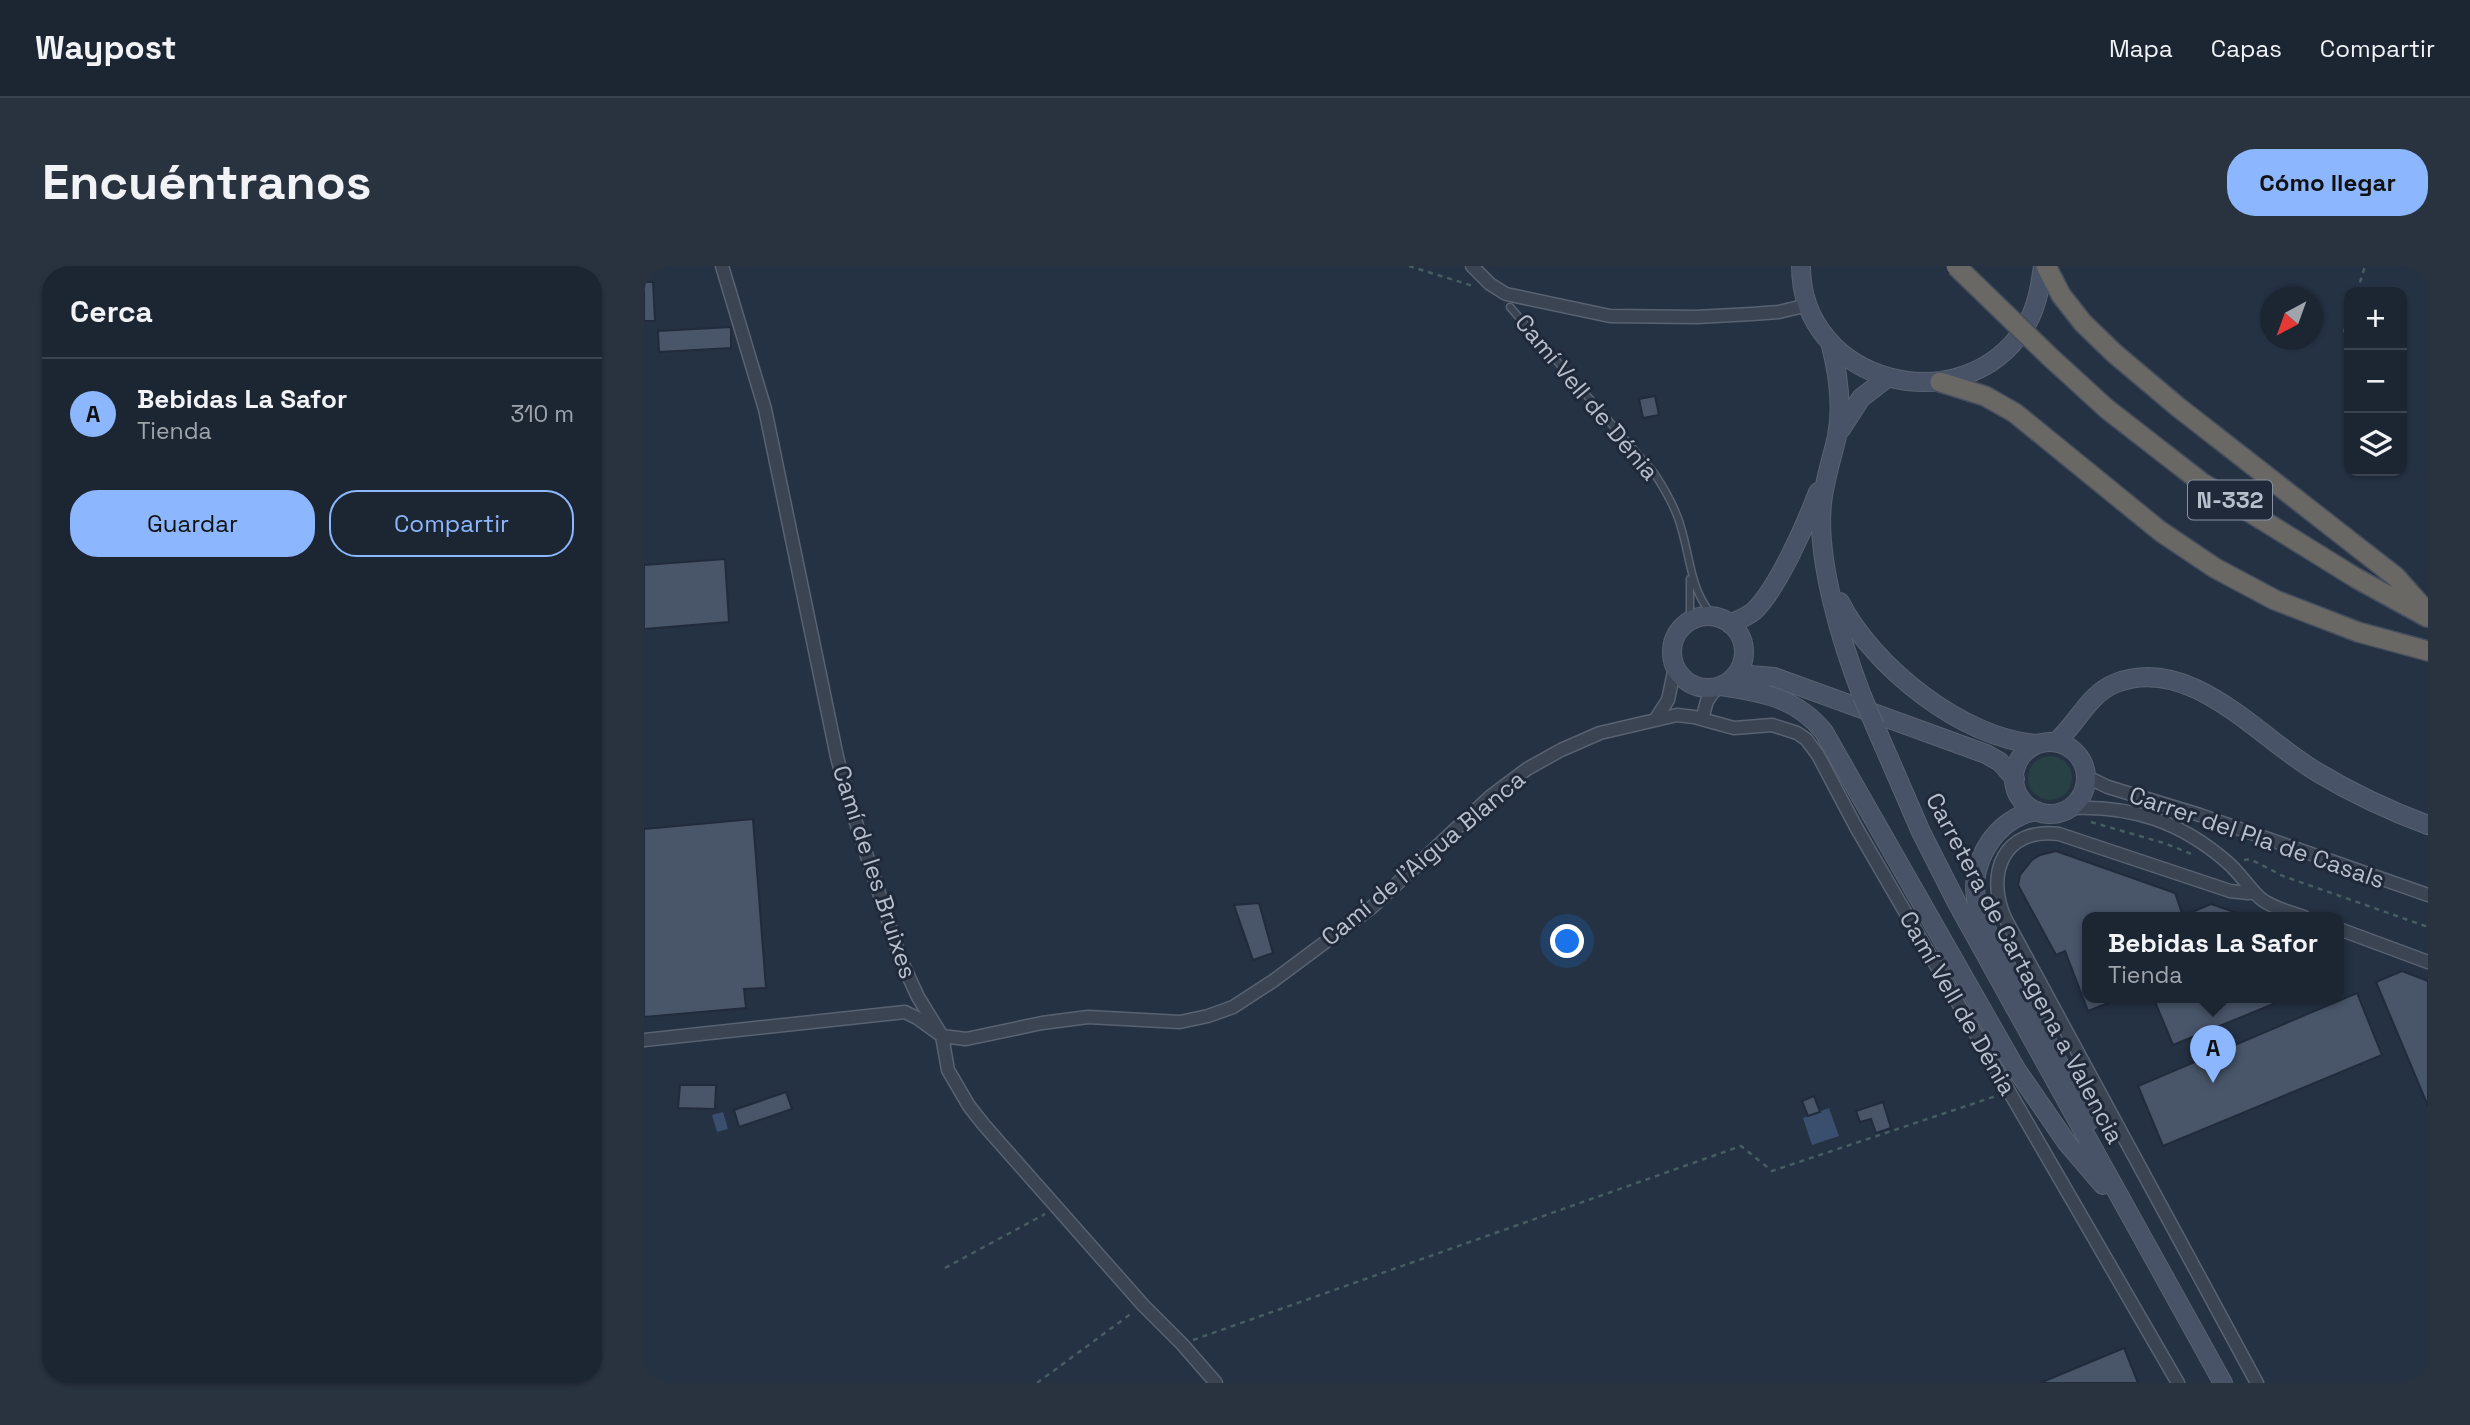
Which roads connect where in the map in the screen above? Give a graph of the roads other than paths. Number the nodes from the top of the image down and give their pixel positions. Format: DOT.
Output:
graph roads {
  1 [pos="722,266"];
  2 [pos="1472,266"];
  3 [pos="1801,266"];
  4 [pos="1956,266"];
  5 [pos="2045,266"];
  6 [pos="1808,305"];
  7 [pos="1510,307"];
  8 [pos="1830,342"];
  9 [pos="1887,378"];
  10 [pos="1940,382"];
  11 [pos="1837,435"];
  12 [pos="1829,463"];
  13 [pos="1689,566"];
  14 [pos="1830,582"];
  15 [pos="2428,615"];
  16 [pos="1722,620"];
  17 [pos="1687,623"];
  18 [pos="2428,651"];
  19 [pos="1744,653"];
  20 [pos="1675,667"];
  21 [pos="1737,674"];
  22 [pos="1774,677"];
  23 [pos="1719,687"];
  24 [pos="1672,690"];
  25 [pos="1677,715"];
  26 [pos="2079,716"];
  27 [pos="1702,719"];
  28 [pos="1655,720"];
  29 [pos="2056,742"];
  30 [pos="2031,748"];
  31 [pos="1986,754"];
  32 [pos="2078,755"];
  33 [pos="2087,777"];
  34 [pos="2015,779"];
  35 [pos="2070,808"];
  36 [pos="2037,811"];
  37 [pos="2428,825"];
  38 [pos="2254,892"];
  39 [pos="2428,895"];
  40 [pos="2292,912"];
  41 [pos="2344,931"];
  42 [pos="2428,962"];
  43 [pos="942,1036"];
  44 [pos="644,1040"];
  45 [pos="2127,1211"];
  46 [pos="1216,1383"];
  47 [pos="2178,1383"];
  48 [pos="2223,1383"];
  49 [pos="2258,1383"];
  1 -- 43 [label="street, Camí de les Bruixes"];
  2 -- 6 [label="street, Camí Vell de Dénia"];
  3 -- 6 [label="main road"];
  4 -- 15 [label="highway, N-332, bridge"];
  5 -- 10 [label="main road"];
  5 -- 15 [label="highway"];
  6 -- 8 [label="main road"];
  7 -- 13 [label="lane, Camí Vell de Dénia"];
  8 -- 9 [label="main road"];
  8 -- 11 [label="main road, Carretera de Cartagena a Valencia"];
  9 -- 10 [label="main road"];
  9 -- 11 [label="main road, Carretera de Cartagena a Valencia"];
  10 -- 18 [label="highway"];
  11 -- 12 [label="main road, Carretera de Cartagena a Valencia"];
  12 -- 14 [label="main road, Carretera de Cartagena a Valencia"];
  12 -- 16 [label="main road"];
  13 -- 16 [label="lane, Camí Vell de Dénia"];
  13 -- 17 [label="lane, Camí Vell de Dénia"];
  14 -- 30 [label="main road"];
  14 -- 45 [label="main road, Carretera de Cartagena a Valencia, bridge"];
  16 -- 17 [label="main road"];
  16 -- 19 [label="main road"];
  17 -- 20 [label="main road"];
  19 -- 21 [label="main road"];
  19 -- 22 [label="main road"];
  20 -- 23 [label="main road"];
  20 -- 24 [label="street"];
  21 -- 22 [label="main road"];
  21 -- 23 [label="main road"];
  22 -- 31 [label="main road"];
  23 -- 27 [label="street"];
  23 -- 45 [label="main road"];
  24 -- 25 [label="street"];
  24 -- 28 [label="street"];
  25 -- 27 [label="street, Camí Vell de Dénia"];
  25 -- 28 [label="street, Camí de l’Aigua Blanca"];
  26 -- 29 [label="main road"];
  26 -- 32 [label="main road"];
  26 -- 37 [label="main road"];
  27 -- 47 [label="street, Camí Vell de Dénia"];
  28 -- 43 [label="street, Camí de l’Aigua Blanca"];
  29 -- 30 [label="main road"];
  29 -- 32 [label="main road"];
  30 -- 31 [label="main road"];
  30 -- 34 [label="main road"];
  31 -- 34 [label="main road"];
  32 -- 33 [label="main road"];
  33 -- 35 [label="main road"];
  33 -- 39 [label="street, Carrer del Pla de Casals"];
  34 -- 36 [label="main road"];
  35 -- 36 [label="main road"];
  35 -- 38 [label="street, Carrer del Pla de Casals"];
  36 -- 45 [label="main road"];
  38 -- 40 [label="street, Carrer del Pla de Casals"];
  38 -- 49 [label="street, Carrer del Pla de Casals"];
  41 -- 42 [label="street"];
  43 -- 44 [label="street"];
  43 -- 46 [label="street, Camí de les Bruixes"];
  45 -- 48 [label="main road, Carretera de Cartagena a Valencia"];
}
